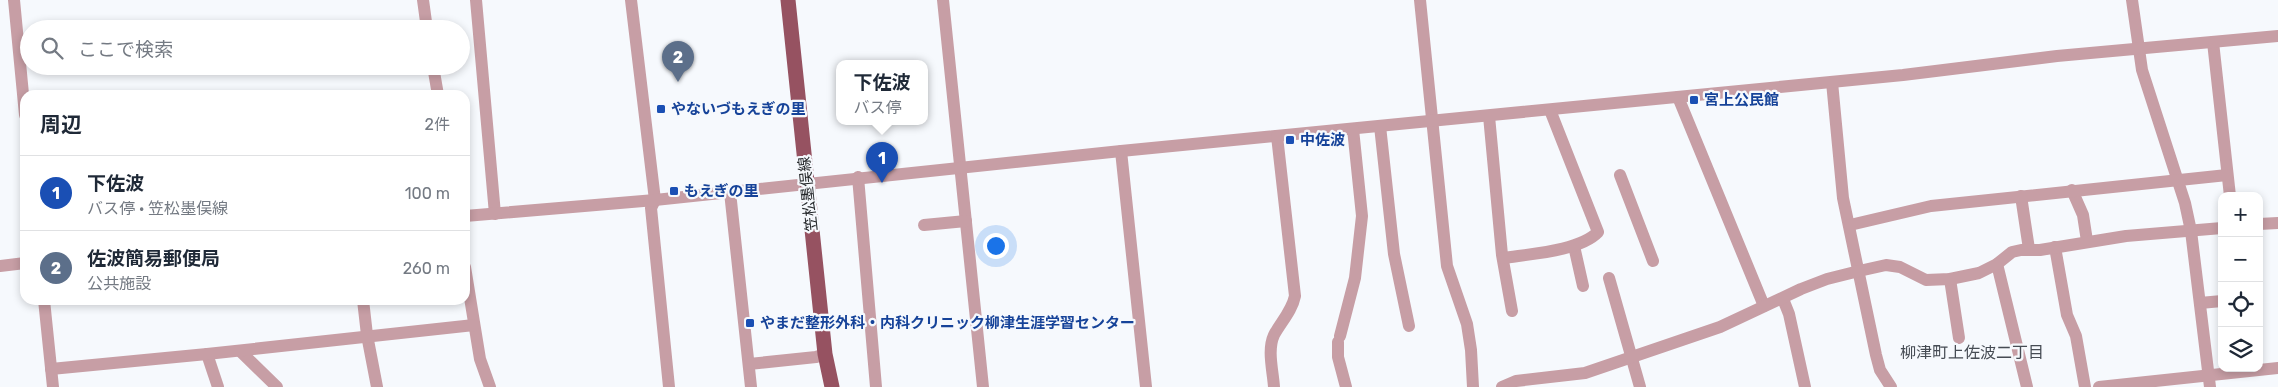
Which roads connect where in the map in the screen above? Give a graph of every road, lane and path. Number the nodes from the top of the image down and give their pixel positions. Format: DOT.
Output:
graph roads {
  1 [pos="14,0"];
  2 [pos="423,0"];
  3 [pos="476,0"];
  4 [pos="631,0"];
  5 [pos="788,0"];
  6 [pos="943,0"];
  7 [pos="1420,0"];
  8 [pos="2132,0"];
  9 [pos="426,20"];
  10 [pos="2278,36"];
  11 [pos="2213,42"];
  12 [pos="2138,48"];
  13 [pos="20,63"];
  14 [pos="21,75"];
  15 [pos="435,75"];
  16 [pos="1832,82"];
  17 [pos="23,90"];
  18 [pos="437,90"];
  19 [pos="1678,97"];
  20 [pos="1550,110"];
  21 [pos="1489,116"];
  22 [pos="1432,122"];
  23 [pos="1380,126"];
  24 [pos="1353,129"];
  25 [pos="1277,136"];
  26 [pos="1121,151"];
  27 [pos="961,168"];
  28 [pos="1620,175"];
  29 [pos="2227,175"];
  30 [pos="858,177"];
  31 [pos="2177,180"];
  32 [pos="807,184"];
  33 [pos="2072,190"];
  34 [pos="730,192"];
  35 [pos="2229,192"];
  36 [pos="2021,196"];
  37 [pos="655,200"];
  38 [pos="495,214"];
  39 [pos="470,216"];
  40 [pos="966,221"];
  41 [pos="2278,223"];
  42 [pos="2263,224"];
  43 [pos="924,225"];
  44 [pos="1850,225"];
  45 [pos="2218,228"];
  46 [pos="2191,231"];
  47 [pos="2087,241"];
  48 [pos="1574,246"];
  49 [pos="2055,247"];
  50 [pos="2029,249"];
  51 [pos="1503,258"];
  52 [pos="1653,261"];
  53 [pos="20,264"];
  54 [pos="1997,264"];
  55 [pos="0,266"];
  56 [pos="1859,271"];
  57 [pos="1609,278"];
  58 [pos="1950,278"];
  59 [pos="1583,286"];
  60 [pos="1783,299"];
  61 [pos="470,300"];
  62 [pos="2218,302"];
  63 [pos="2200,304"];
  64 [pos="45,305"];
  65 [pos="364,305"];
  66 [pos="1764,306"];
  67 [pos="1512,311"];
  68 [pos="474,325"];
  69 [pos="1409,326"];
  70 [pos="367,335"];
  71 [pos="1960,338"];
  72 [pos="240,350"];
  73 [pos="207,354"];
  74 [pos="826,354"];
  75 [pos="1632,357"];
  76 [pos="749,364"];
  77 [pos="2278,368"];
  78 [pos="51,369"];
  79 [pos="2209,381"];
  80 [pos="54,387"];
  81 [pos="218,387"];
  82 [pos="277,387"];
  83 [pos="377,387"];
  84 [pos="490,387"];
  85 [pos="670,387"];
  86 [pos="751,387"];
  87 [pos="832,387"];
  88 [pos="876,387"];
  89 [pos="983,387"];
  90 [pos="1146,387"];
  91 [pos="1274,387"];
  92 [pos="1346,387"];
  93 [pos="1473,387"];
  94 [pos="1502,387"];
  95 [pos="1640,387"];
  96 [pos="1805,387"];
  97 [pos="1891,387"];
  98 [pos="2027,387"];
  99 [pos="2085,387"];
  100 [pos="2105,387"];
  1 -- 13 [label="street"];
  2 -- 9 [label="street"];
  3 -- 38 [label="street"];
  4 -- 37 [label="street"];
  5 -- 32 [label="main road, 笠松墨俣線"];
  6 -- 27 [label="street"];
  7 -- 22 [label="street"];
  8 -- 12 [label="street"];
  10 -- 11 [label="street"];
  11 -- 12 [label="street"];
  11 -- 29 [label="street"];
  12 -- 16 [label="street"];
  12 -- 31 [label="street"];
  14 -- 17 [label="street"];
  15 -- 18 [label="street"];
  16 -- 19 [label="street"];
  16 -- 44 [label="street"];
  19 -- 20 [label="street"];
  19 -- 66 [label="street"];
  20 -- 21 [label="street"];
  20 -- 48 [label="street"];
  21 -- 22 [label="street"];
  21 -- 51 [label="street"];
  22 -- 23 [label="street"];
  22 -- 93 [label="street"];
  23 -- 24 [label="street"];
  23 -- 69 [label="street"];
  24 -- 25 [label="street"];
  24 -- 92 [label="street"];
  25 -- 26 [label="street"];
  25 -- 91 [label="street"];
  26 -- 27 [label="street"];
  26 -- 90 [label="street"];
  27 -- 30 [label="street"];
  27 -- 40 [label="street"];
  28 -- 52 [label="street"];
  29 -- 31 [label="street"];
  29 -- 35 [label="street"];
  30 -- 32 [label="street"];
  30 -- 88 [label="street"];
  31 -- 33 [label="street"];
  31 -- 46 [label="street"];
  32 -- 34 [label="street"];
  32 -- 74 [label="main road, 笠松墨俣線"];
  33 -- 36 [label="street"];
  33 -- 47 [label="street"];
  34 -- 37 [label="street"];
  34 -- 76 [label="street"];
  36 -- 44 [label="street"];
  36 -- 50 [label="street"];
  37 -- 38 [label="street"];
  37 -- 85 [label="street"];
  38 -- 39 [label="street"];
  40 -- 43 [label="street"];
  40 -- 89 [label="street"];
  41 -- 42 [label="street"];
  44 -- 56 [label="street"];
  45 -- 46 [label="street"];
  46 -- 47 [label="street"];
  46 -- 63 [label="street"];
  47 -- 49 [label="street"];
  48 -- 51 [label="street"];
  48 -- 59 [label="street"];
  49 -- 50 [label="street"];
  49 -- 99 [label="street"];
  50 -- 54 [label="street"];
  51 -- 67 [label="street"];
  53 -- 55 [label="street"];
  54 -- 58 [label="street"];
  54 -- 98 [label="street"];
  56 -- 58 [label="street"];
  56 -- 60 [label="street"];
  56 -- 97 [label="street"];
  57 -- 75 [label="street"];
  58 -- 71 [label="street"];
  60 -- 66 [label="street"];
  60 -- 96 [label="street"];
  61 -- 68 [label="street"];
  62 -- 63 [label="street"];
  63 -- 79 [label="street"];
  64 -- 78 [label="street"];
  65 -- 70 [label="street"];
  66 -- 75 [label="street"];
  68 -- 70 [label="street"];
  68 -- 84 [label="street"];
  70 -- 72 [label="street"];
  70 -- 83 [label="street"];
  72 -- 73 [label="street"];
  72 -- 82 [label="street"];
  73 -- 78 [label="street"];
  73 -- 81 [label="street"];
  74 -- 76 [label="street"];
  74 -- 87 [label="main road, 笠松墨俣線"];
  75 -- 94 [label="street"];
  75 -- 95 [label="street"];
  76 -- 86 [label="street"];
  77 -- 79 [label="street"];
  78 -- 80 [label="street"];
  79 -- 100 [label="street"];
}
